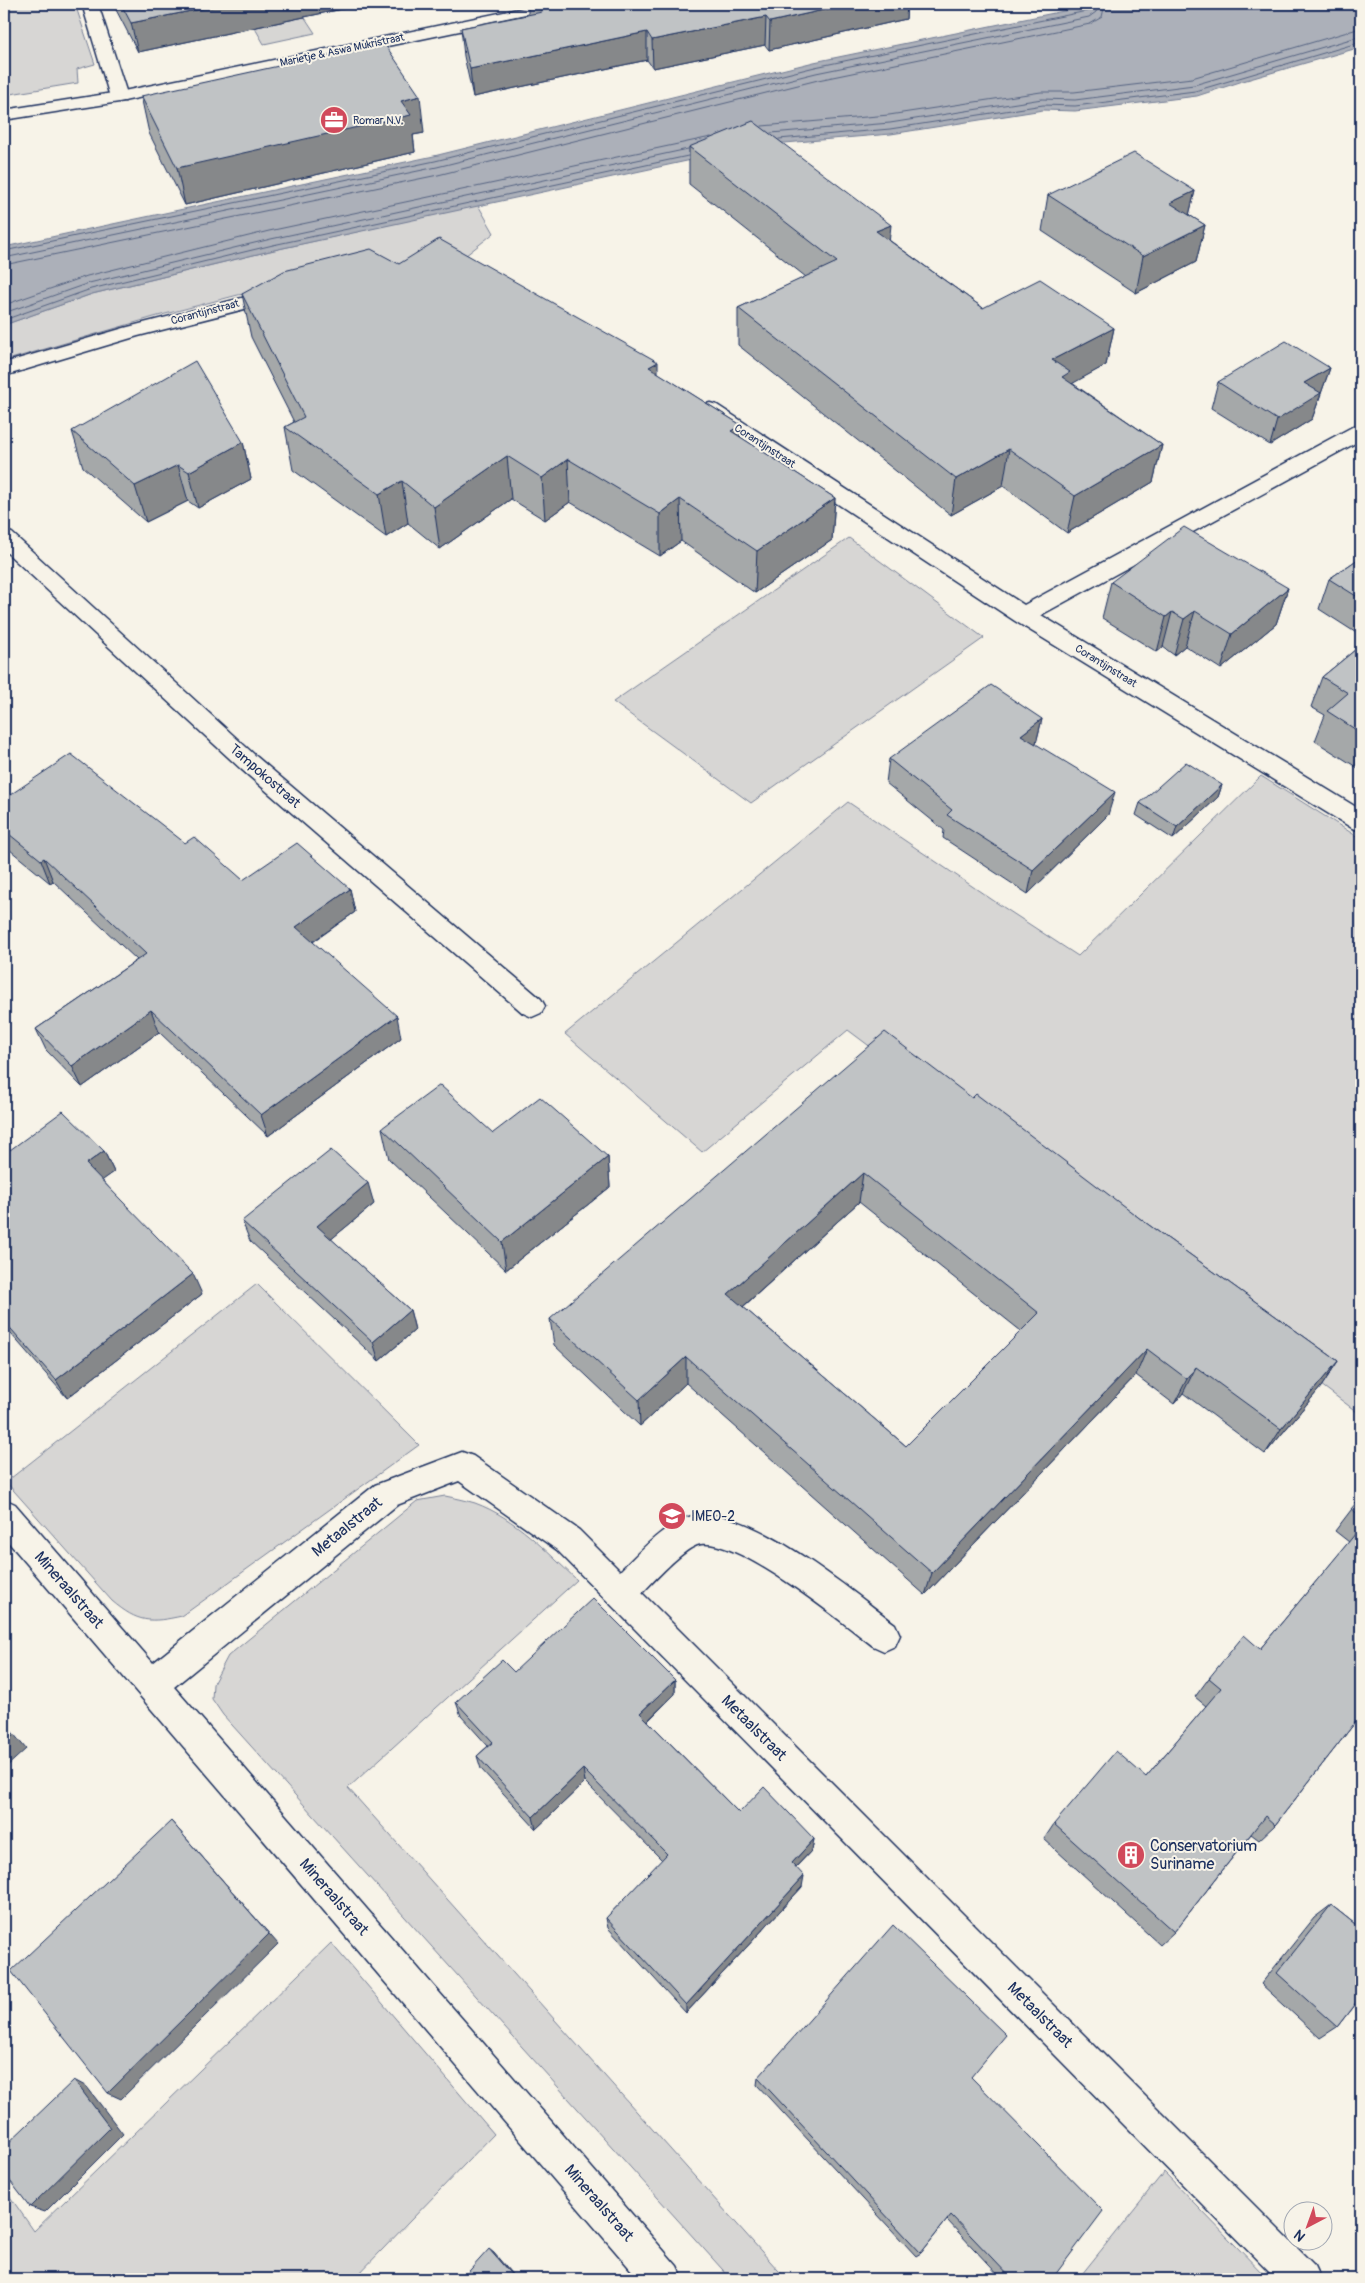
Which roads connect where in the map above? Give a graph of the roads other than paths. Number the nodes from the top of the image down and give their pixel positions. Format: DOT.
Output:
graph roads {
  1 [pos="90,4"];
  2 [pos="564,4"];
  3 [pos="119,97"];
  4 [pos="4,114"];
  5 [pos="297,291"];
  6 [pos="4,370"];
  7 [pos="690,396"];
  8 [pos="1361,431"];
  9 [pos="4,538"];
  10 [pos="1023,615"];
  11 [pos="1361,822"];
  12 [pos="532,1006"];
  13 [pos="4,1514"];
  14 [pos="620,1593"];
  15 [pos="884,1635"];
  16 [pos="151,1685"];
  17 [pos="664,2279"];
  18 [pos="1302,2279"];
  1 -- 3 [label="street"];
  2 -- 3 [label="street, Marietje & Aswa Mukristraat"];
  3 -- 4 [label="street, Marietje & Aswa Mukristraat"];
  5 -- 6 [label="street, Corantijnstraat"];
  7 -- 10 [label="street, Corantijnstraat"];
  8 -- 10 [label="street"];
  9 -- 12 [label="street, Tampokostraat"];
  10 -- 11 [label="street, Corantijnstraat"];
  13 -- 16 [label="street, Mineraalstraat"];
  14 -- 15 [label="street"];
  14 -- 16 [label="street, Metaalstraat"];
  14 -- 18 [label="street, Metaalstraat"];
  16 -- 17 [label="street, Mineraalstraat"];
}
